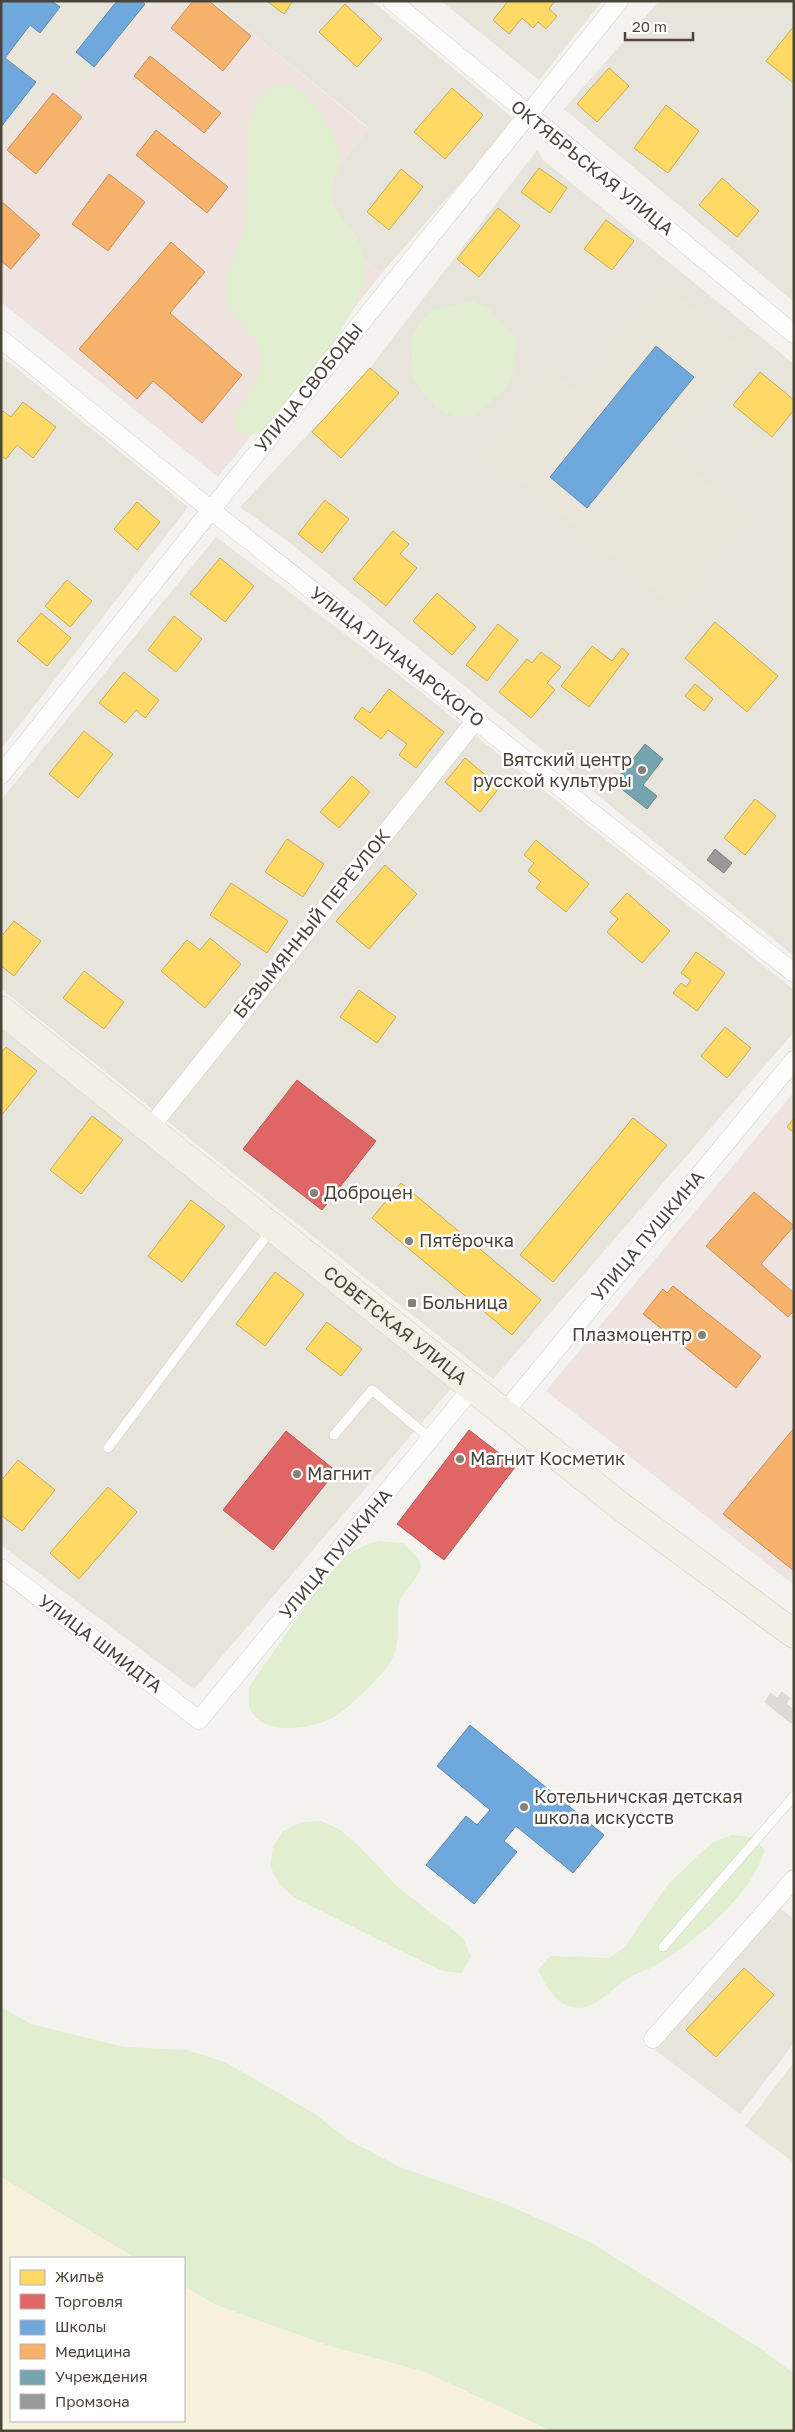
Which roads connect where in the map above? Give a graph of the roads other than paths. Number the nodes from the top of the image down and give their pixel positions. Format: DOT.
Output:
graph roads {
  1 [pos="392,1"];
  2 [pos="619,1"];
  3 [pos="529,116"];
  4 [pos="794,334"];
  5 [pos="1,339"];
  6 [pos="211,510"];
  7 [pos="476,720"];
  8 [pos="1,775"];
  9 [pos="794,973"];
  10 [pos="1,1010"];
  11 [pos="794,1060"];
  12 [pos="149,1129"];
  13 [pos="272,1228"];
  14 [pos="473,1387"];
  15 [pos="504,1413"];
  16 [pos="334,1435"];
  17 [pos="432,1439"];
  18 [pos="108,1448"];
  19 [pos="1,1568"];
  20 [pos="794,1634"];
  21 [pos="199,1720"];
  22 [pos="794,1796"];
  23 [pos="794,1879"];
  24 [pos="663,1947"];
  25 [pos="653,2039"];
  1 -- 3 [label="street, ОКТЯБРЬСКАЯ УЛИЦА"];
  2 -- 3 [label="street, УЛИЦА СВОБОДЫ"];
  3 -- 4 [label="street, ОКТЯБРЬСКАЯ УЛИЦА"];
  3 -- 6 [label="street, УЛИЦА СВОБОДЫ"];
  5 -- 6 [label="street, УЛИЦА ЛУНАЧАРСКОГО"];
  6 -- 7 [label="street, УЛИЦА ЛУНАЧАРСКОГО"];
  6 -- 8 [label="street, УЛИЦА СВОБОДЫ"];
  7 -- 9 [label="street, УЛИЦА ЛУНАЧАРСКОГО"];
  7 -- 12 [label="street, БЕЗЫМЯННЫЙ ПЕРЕУЛОК"];
  10 -- 12 [label="main road, СОВЕТСКАЯ УЛИЦА"];
  11 -- 15 [label="street, УЛИЦА ПУШКИНА"];
  12 -- 13 [label="main road, СОВЕТСКАЯ УЛИЦА"];
  13 -- 14 [label="main road, СОВЕТСКАЯ УЛИЦА"];
  13 -- 18 [label="lane"];
  14 -- 15 [label="main road, СОВЕТСКАЯ УЛИЦА"];
  14 -- 17 [label="street, УЛИЦА ПУШКИНА"];
  15 -- 20 [label="main road, СОВЕТСКАЯ УЛИЦА"];
  16 -- 17 [label="lane"];
  17 -- 21 [label="street, УЛИЦА ПУШКИНА"];
  19 -- 21 [label="street, УЛИЦА ШМИДТА"];
  22 -- 24 [label="lane"];
  23 -- 25 [label="street"];
}
